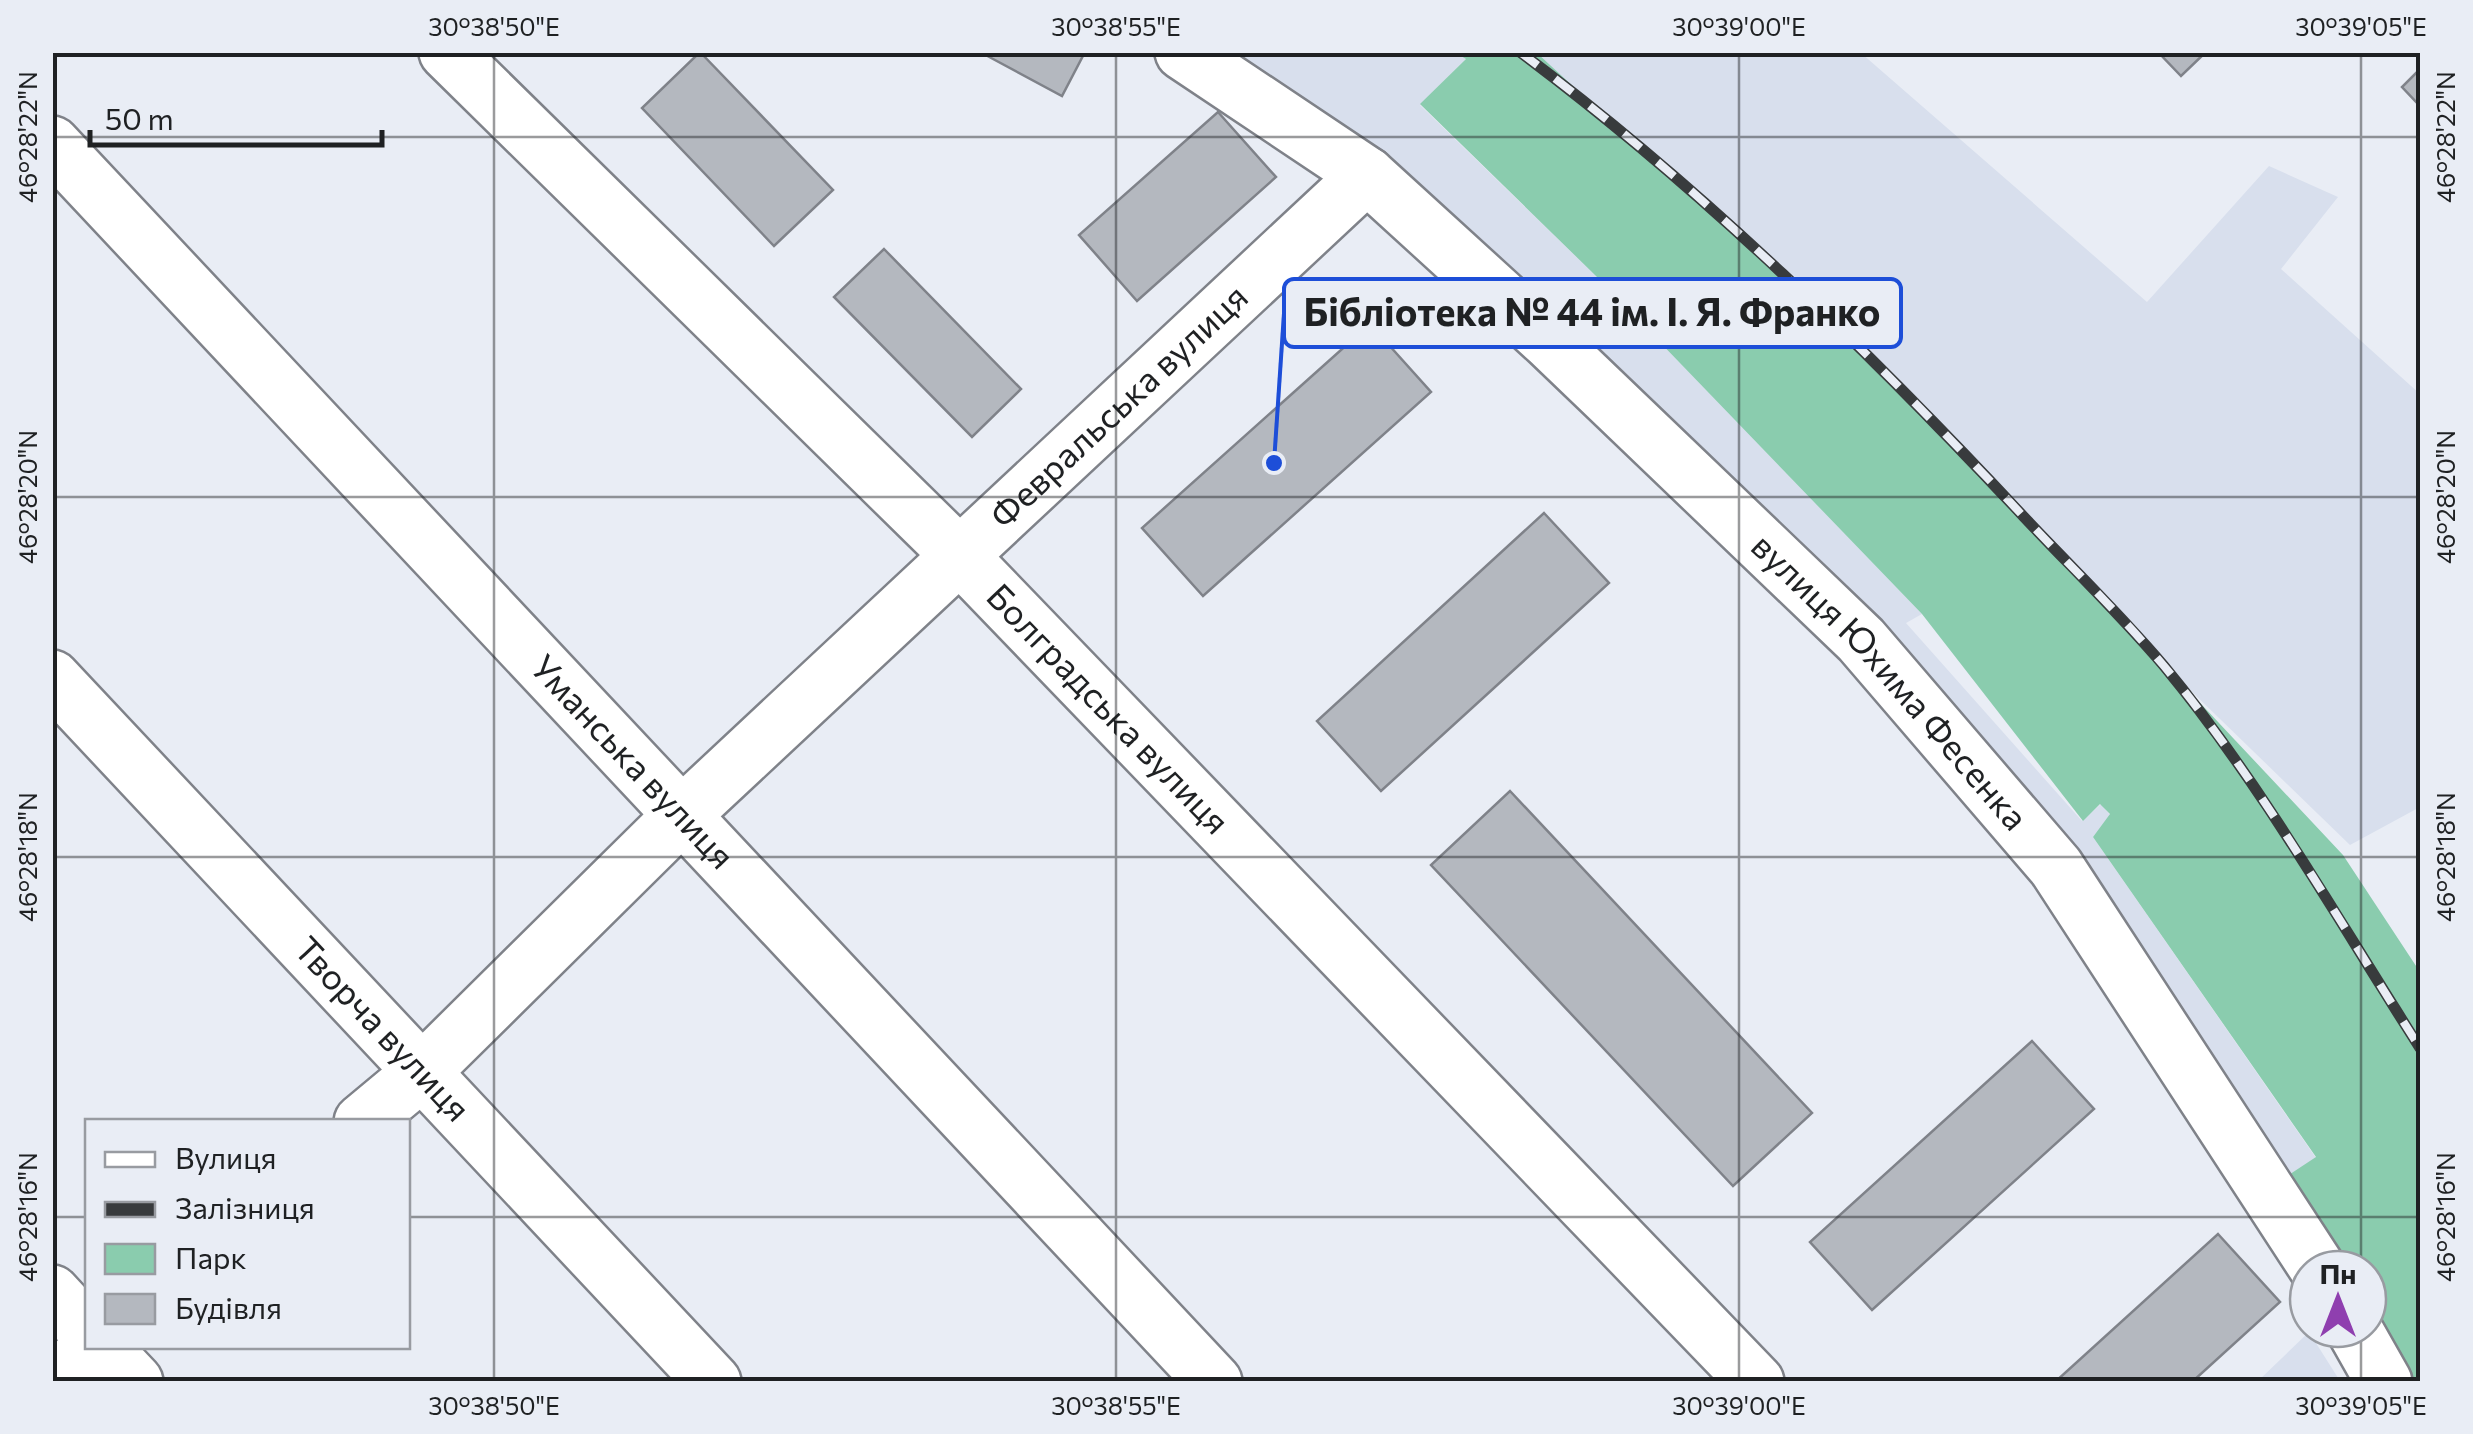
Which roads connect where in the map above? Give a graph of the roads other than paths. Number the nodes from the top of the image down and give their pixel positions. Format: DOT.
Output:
graph roads {
  1 [pos="448,52"];
  2 [pos="1184,52"];
  3 [pos="52,144"];
  4 [pos="1367,175"];
  5 [pos="960,556"];
  6 [pos="52,678"];
  7 [pos="682,815"];
  8 [pos="422,1072"];
  9 [pos="366,1119"];
  10 [pos="2305,1249"];
  11 [pos="52,1293"];
  12 [pos="85,1329"];
  13 [pos="89,1349"];
  14 [pos="104,1349"];
  15 [pos="2365,1349"];
  16 [pos="1738,1375"];
  17 [pos="54,1382"];
  18 [pos="134,1382"];
  19 [pos="713,1382"];
  20 [pos="1214,1382"];
  21 [pos="2384,1382"];
  1 -- 5 [label="street, Болградська вулиця"];
  2 -- 4 [label="street, вулиця Юхима Фесенка"];
  3 -- 7 [label="street, Уманська вулиця"];
  4 -- 5 [label="street, Февральська вулиця"];
  4 -- 10 [label="street, вулиця Юхима Фесенка"];
  5 -- 7 [label="street, Февральська вулиця"];
  5 -- 16 [label="street, Болградська вулиця"];
  6 -- 8 [label="street, Творча вулиця"];
  7 -- 8 [label="street, Февральська вулиця"];
  7 -- 20 [label="street, Уманська вулиця"];
  8 -- 9 [label="street, Февральська вулиця"];
  8 -- 19 [label="street, Творча вулиця"];
  11 -- 12 [label="street"];
  13 -- 17 [label="street"];
  14 -- 18 [label="street"];
  15 -- 21 [label="street"];
}
